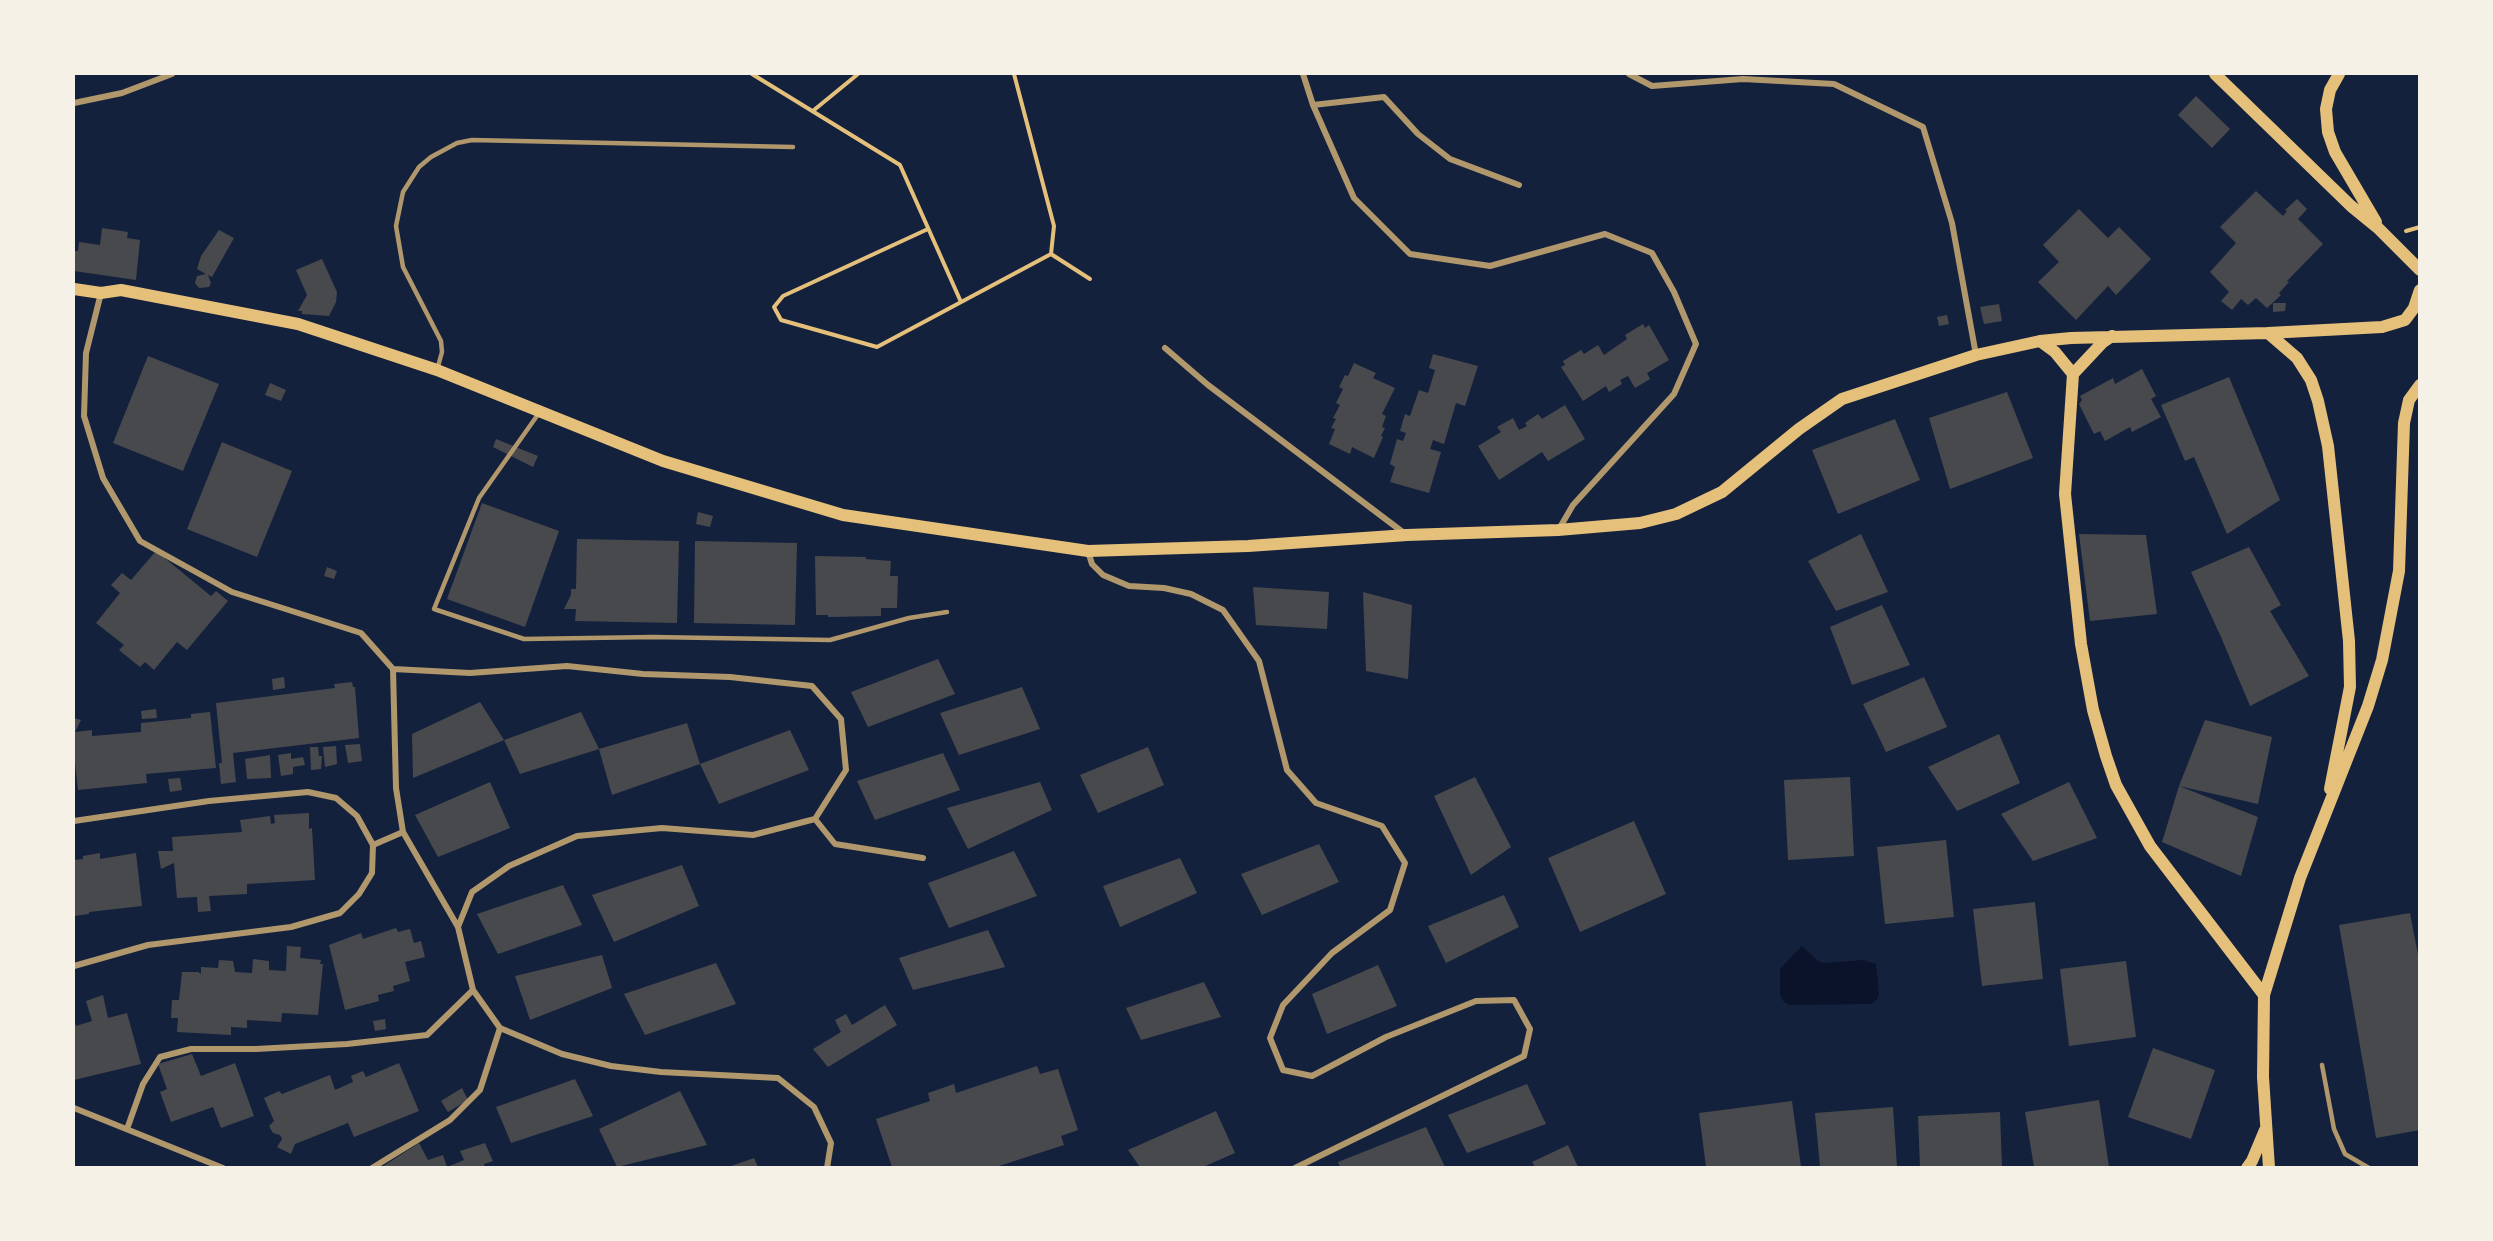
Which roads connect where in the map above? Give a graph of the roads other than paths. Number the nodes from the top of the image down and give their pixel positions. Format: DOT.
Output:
graph roads {
  1 [pos="172,74"];
  2 [pos="1303,74"];
  3 [pos="1629,74"];
  4 [pos="2215,74"];
  5 [pos="2338,74"];
  6 [pos="74,103"];
  7 [pos="1313,105"];
  8 [pos="793,147"];
  9 [pos="1519,185"];
  10 [pos="2378,228"];
  11 [pos="2420,270"];
  12 [pos="74,289"];
  13 [pos="2420,290"];
  14 [pos="101,293"];
  15 [pos="2268,333"];
  16 [pos="2112,336"];
  17 [pos="2040,341"];
  18 [pos="1165,348"];
  19 [pos="1976,355"];
  20 [pos="437,370"];
  21 [pos="2073,374"];
  22 [pos="2420,385"];
  23 [pos="540,411"];
  24 [pos="1558,530"];
  25 [pos="1407,535"];
  26 [pos="1088,551"];
  27 [pos="947,612"];
  28 [pos="393,669"];
  29 [pos="815,819"];
  30 [pos="2324,820"];
  31 [pos="74,821"];
  32 [pos="403,832"];
  33 [pos="373,845"];
  34 [pos="923,858"];
  35 [pos="458,927"];
  36 [pos="74,966"];
  37 [pos="473,990"];
  38 [pos="2264,995"];
  39 [pos="500,1028"];
  40 [pos="2322,1065"];
  41 [pos="74,1108"];
  42 [pos="2265,1128"];
  43 [pos="127,1129"];
  44 [pos="223,1167"];
  45 [pos="372,1167"];
  46 [pos="827,1167"];
  47 [pos="1295,1167"];
  48 [pos="2247,1167"];
  49 [pos="2269,1167"];
  50 [pos="2368,1167"];
  1 -- 6 [label="street"];
  2 -- 7 [label="street"];
  3 -- 19 [label="street"];
  4 -- 10 [label="main road"];
  5 -- 10 [label="main road"];
  7 -- 9 [label="street"];
  7 -- 24 [label="street"];
  8 -- 20 [label="lane"];
  10 -- 11 [label="main road"];
  12 -- 14 [label="main road"];
  13 -- 15 [label="main road"];
  14 -- 20 [label="main road"];
  14 -- 28 [label="street"];
  15 -- 16 [label="main road"];
  15 -- 30 [label="main road"];
  16 -- 17 [label="main road"];
  16 -- 21 [label="main road"];
  17 -- 19 [label="main road"];
  17 -- 21 [label="main road"];
  18 -- 25 [label="street"];
  19 -- 24 [label="main road"];
  20 -- 23 [label="main road"];
  21 -- 38 [label="main road"];
  22 -- 30 [label="main road"];
  23 -- 26 [label="main road"];
  23 -- 27 [label="lane"];
  24 -- 25 [label="main road"];
  25 -- 26 [label="main road"];
  26 -- 47 [label="street"];
  28 -- 29 [label="street"];
  28 -- 32 [label="street"];
  29 -- 34 [label="street"];
  29 -- 35 [label="street"];
  30 -- 38 [label="main road"];
  31 -- 33 [label="street"];
  32 -- 33 [label="street"];
  32 -- 35 [label="street"];
  33 -- 36 [label="street"];
  35 -- 37 [label="street"];
  37 -- 39 [label="street"];
  37 -- 43 [label="street"];
  38 -- 42 [label="main road"];
  39 -- 45 [label="street"];
  39 -- 46 [label="street"];
  40 -- 50 [label="lane"];
  41 -- 43 [label="street"];
  42 -- 48 [label="main road"];
  42 -- 49 [label="main road"];
  43 -- 44 [label="street"];
}
